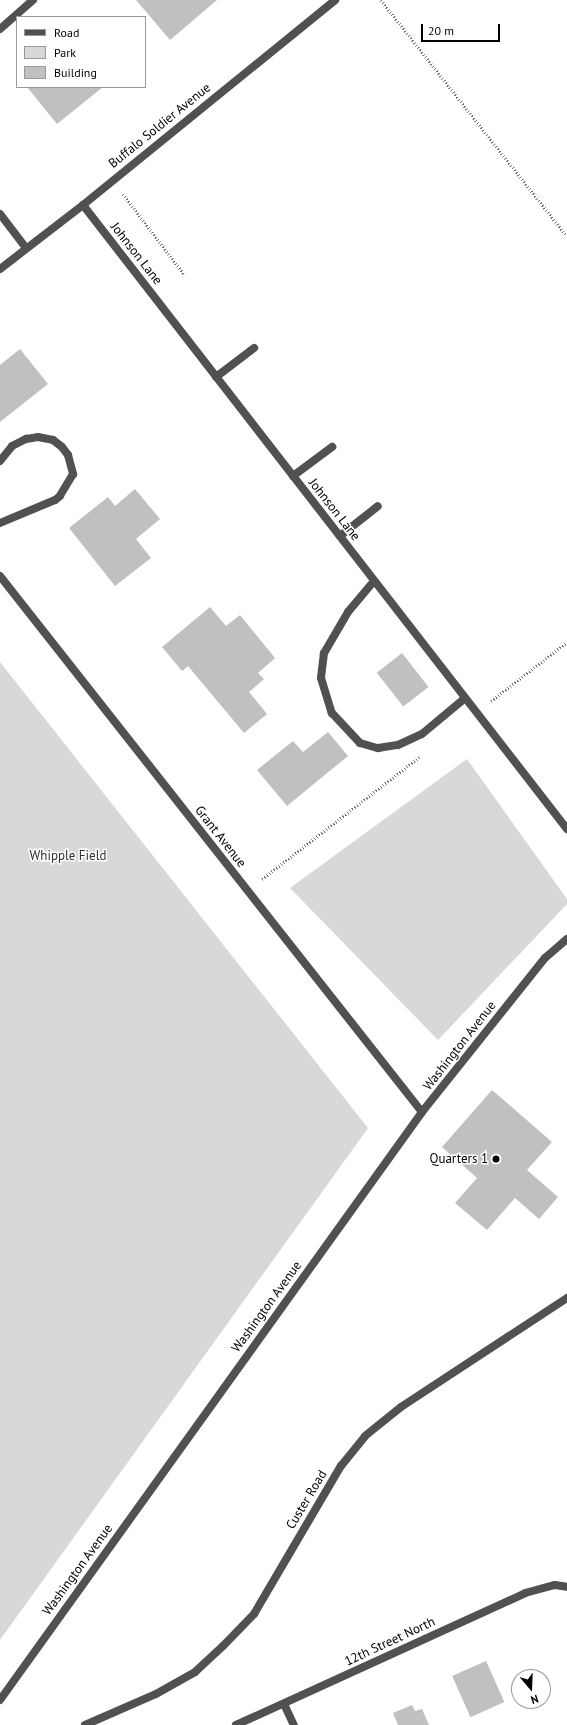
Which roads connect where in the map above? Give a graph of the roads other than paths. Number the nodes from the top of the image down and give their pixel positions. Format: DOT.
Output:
graph roads {
  1 [pos="33,0"];
  2 [pos="334,0"];
  3 [pos="0,29"];
  4 [pos="83,204"];
  5 [pos="0,214"];
  6 [pos="26,248"];
  7 [pos="0,269"];
  8 [pos="254,348"];
  9 [pos="216,377"];
  10 [pos="332,447"];
  11 [pos="0,461"];
  12 [pos="293,476"];
  13 [pos="378,506"];
  14 [pos="0,523"];
  15 [pos="340,536"];
  16 [pos="0,576"];
  17 [pos="374,580"];
  18 [pos="465,698"];
  19 [pos="567,829"];
  20 [pos="567,939"];
  21 [pos="422,1112"];
  22 [pos="567,1298"];
  23 [pos="567,1587"];
  24 [pos="0,1700"];
  25 [pos="284,1704"];
  26 [pos="85,1725"];
  27 [pos="236,1725"];
  28 [pos="294,1725"];
  1 -- 3 [label="street"];
  2 -- 4 [label="street, Buffalo Soldier Avenue"];
  4 -- 6 [label="street, Buffalo Soldier Avenue"];
  4 -- 9 [label="street, Johnson Lane"];
  5 -- 6 [label="street"];
  6 -- 7 [label="street, Buffalo Soldier Avenue"];
  8 -- 9 [label="street"];
  9 -- 12 [label="street, Johnson Lane"];
  10 -- 12 [label="street"];
  11 -- 14 [label="street"];
  12 -- 15 [label="street, Johnson Lane"];
  13 -- 15 [label="street"];
  15 -- 17 [label="street, Johnson Lane"];
  16 -- 21 [label="street, Grant Avenue"];
  17 -- 18 [label="street, Johnson Lane"];
  17 -- 18 [label="street"];
  18 -- 19 [label="street, Johnson Lane"];
  20 -- 21 [label="street, Washington Avenue"];
  21 -- 24 [label="street, Washington Avenue"];
  22 -- 26 [label="street, Custer Road"];
  23 -- 25 [label="street, 12th Street North"];
  25 -- 27 [label="street, 12th Street North"];
  25 -- 28 [label="street"];
}
